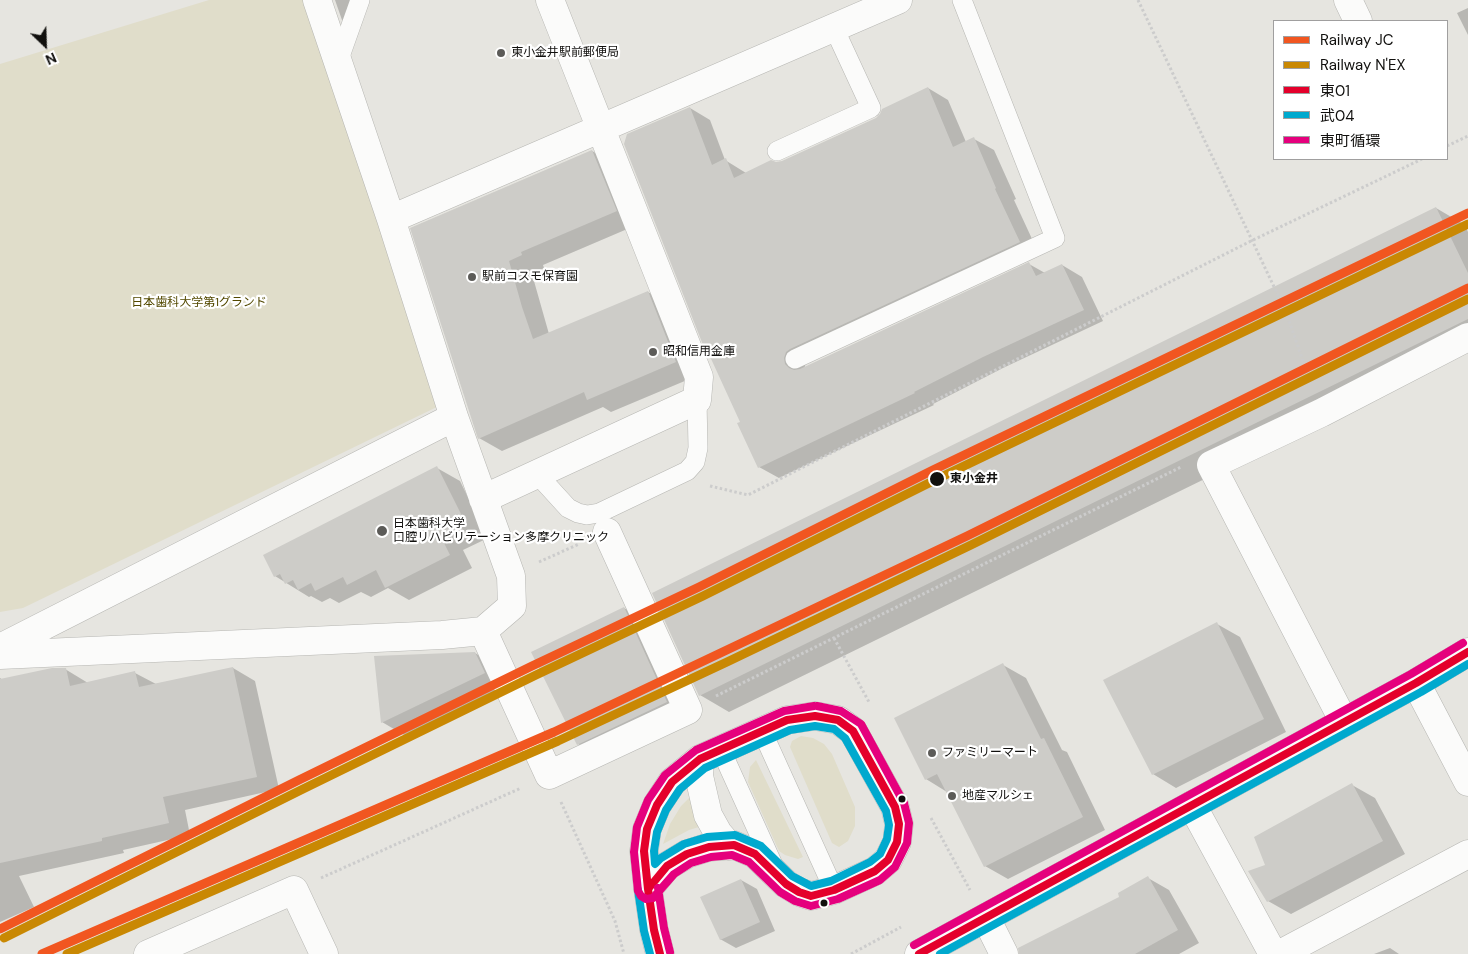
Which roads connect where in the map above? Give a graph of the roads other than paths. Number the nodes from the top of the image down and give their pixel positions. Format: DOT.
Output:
graph roads {
  1 [pos="317,0"];
  2 [pos="360,0"];
  3 [pos="550,0"];
  4 [pos="898,0"];
  5 [pos="962,0"];
  6 [pos="1348,0"];
  7 [pos="1358,20"];
  8 [pos="834,28"];
  9 [pos="338,62"];
  10 [pos="602,128"];
  11 [pos="777,151"];
  12 [pos="391,218"];
  13 [pos="1468,337"];
  14 [pos="795,359"];
  15 [pos="697,400"];
  16 [pos="454,417"];
  17 [pos="537,474"];
  18 [pos="483,499"];
  19 [pos="607,532"];
  20 [pos="483,631"];
  21 [pos="0,648"];
  22 [pos="1468,652"];
  23 [pos="0,656"];
  24 [pos="1416,683"];
  25 [pos="1344,722"];
  26 [pos="762,731"];
  27 [pos="711,754"];
  28 [pos="1468,782"];
  29 [pos="1192,805"];
  30 [pos="729,846"];
  31 [pos="1468,854"];
  32 [pos="778,875"];
  33 [pos="648,889"];
  34 [pos="834,890"];
  35 [pos="986,918"];
  36 [pos="148,954"];
  37 [pos="324,954"];
  38 [pos="660,954"];
  39 [pos="919,954"];
  40 [pos="1004,954"];
  41 [pos="1273,954"];
  42 [pos="1280,954"];
  1 -- 9 [label="street"];
  2 -- 9 [label="lane"];
  3 -- 10 [label="street"];
  4 -- 8 [label="street"];
  5 -- 14 [label="lane"];
  6 -- 7 [label="street"];
  8 -- 10 [label="street"];
  8 -- 11 [label="lane"];
  9 -- 12 [label="street"];
  10 -- 12 [label="street"];
  10 -- 15 [label="street"];
  12 -- 16 [label="street"];
  13 -- 25 [label="street"];
  15 -- 17 [label="street"];
  15 -- 17 [label="lane"];
  16 -- 18 [label="street"];
  16 -- 21 [label="street"];
  17 -- 18 [label="street"];
  18 -- 20 [label="street"];
  19 -- 20 [label="street"];
  20 -- 23 [label="street"];
  22 -- 24 [label="street"];
  24 -- 25 [label="street"];
  24 -- 28 [label="street"];
  25 -- 29 [label="street"];
  26 -- 27 [label="street"];
  26 -- 34 [label="lane"];
  26 -- 34 [label="street"];
  27 -- 30 [label="street"];
  27 -- 32 [label="lane"];
  27 -- 33 [label="street"];
  29 -- 35 [label="street"];
  29 -- 41 [label="street"];
  30 -- 32 [label="street"];
  30 -- 33 [label="street"];
  31 -- 42 [label="street"];
  32 -- 34 [label="street"];
  33 -- 38 [label="street"];
  35 -- 39 [label="street"];
  35 -- 40 [label="street"];
  36 -- 37 [label="street"];
}
